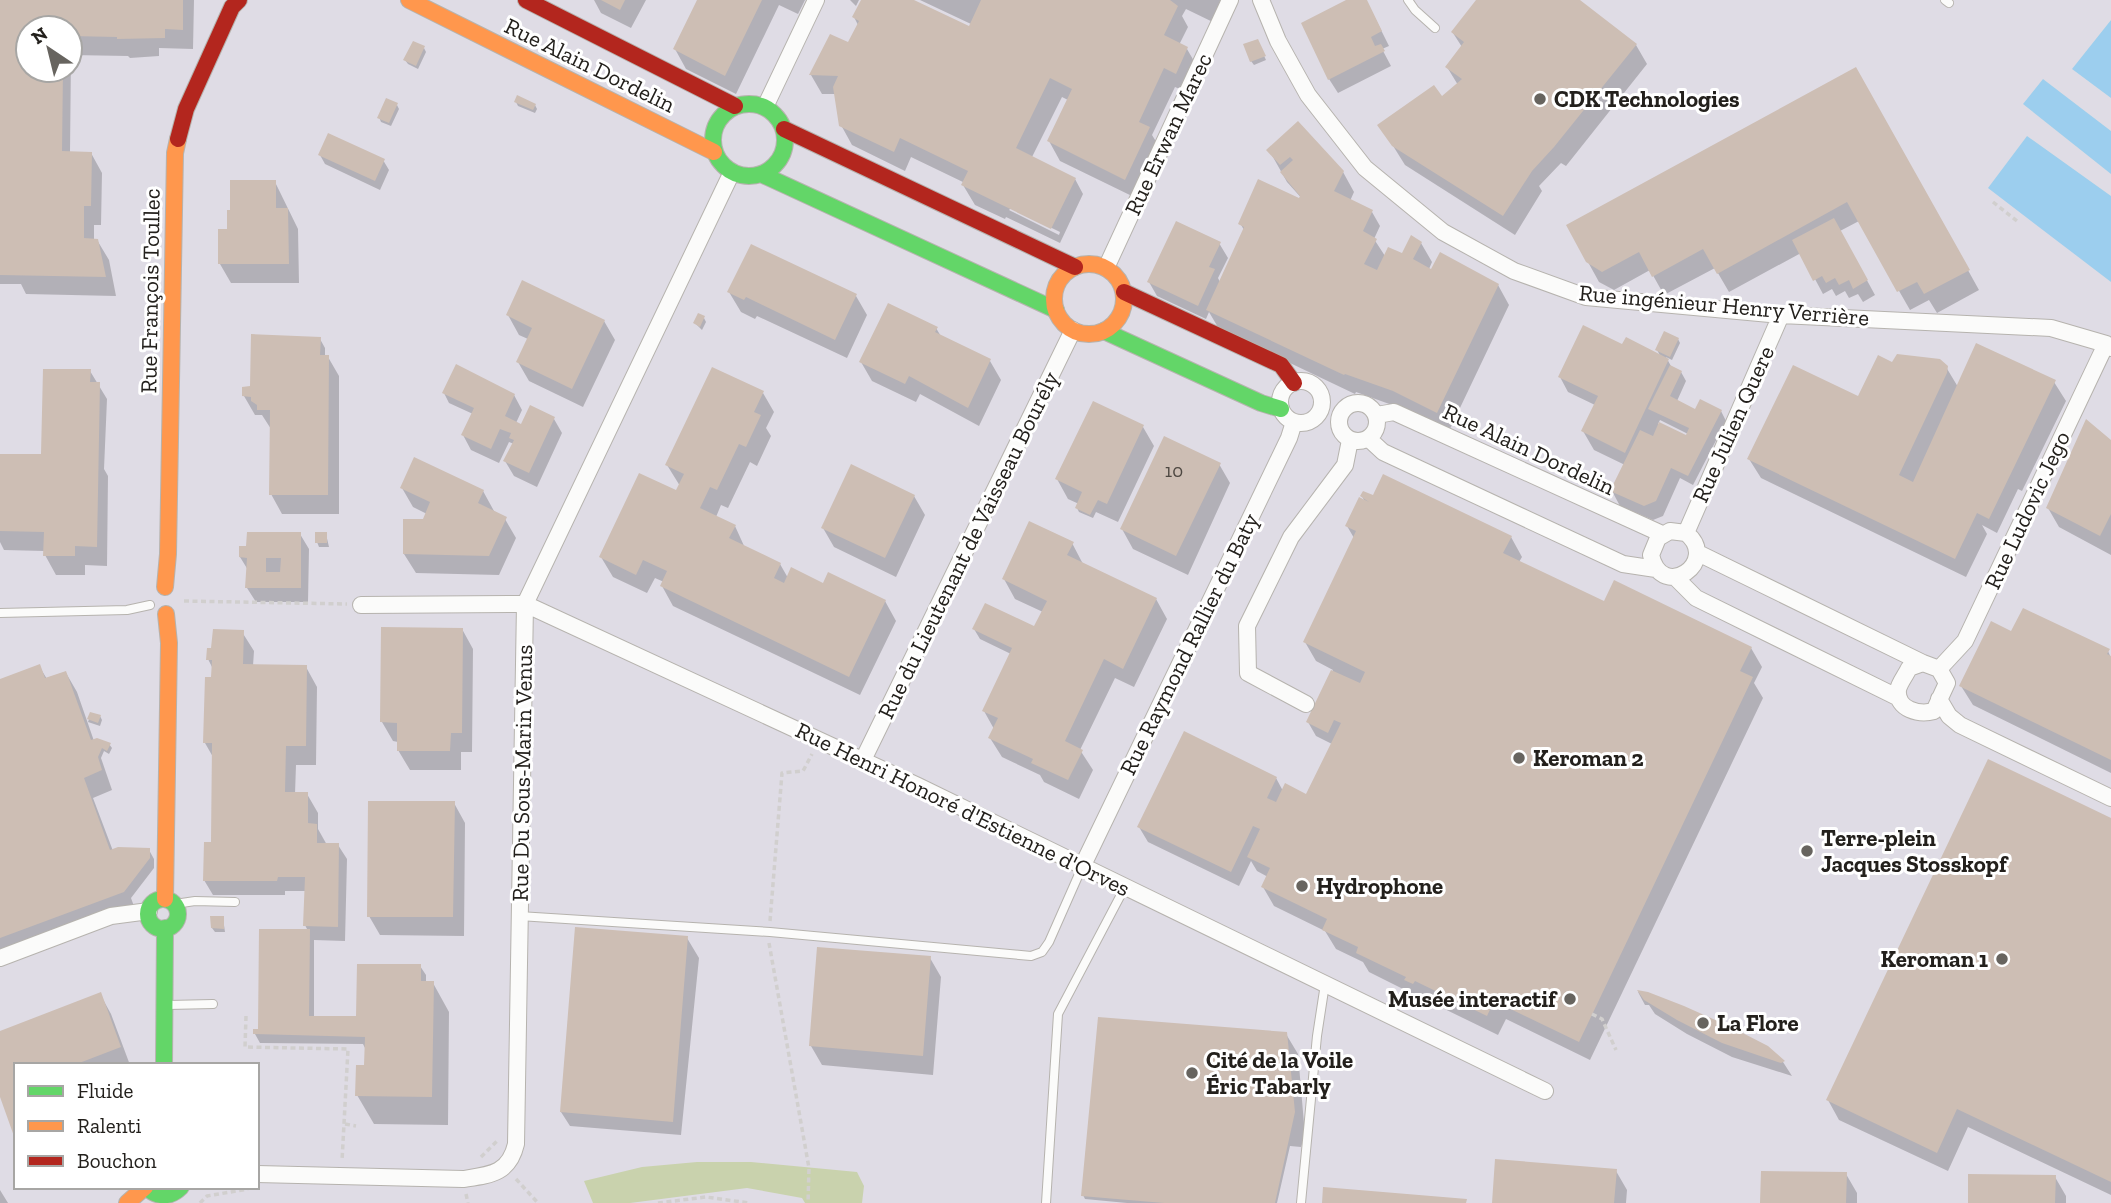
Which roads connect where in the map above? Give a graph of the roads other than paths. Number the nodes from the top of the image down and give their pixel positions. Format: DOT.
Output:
graph roads {
  1 [pos="409,0"];
  2 [pos="526,0"];
  3 [pos="816,0"];
  4 [pos="1230,0"];
  5 [pos="1261,0"];
  6 [pos="1408,0"];
  7 [pos="234,3"];
  8 [pos="1435,28"];
  9 [pos="735,106"];
  10 [pos="765,107"];
  11 [pos="784,129"];
  12 [pos="714,152"];
  13 [pos="732,172"];
  14 [pos="761,174"];
  15 [pos="1075,267"];
  16 [pos="1106,268"];
  17 [pos="1124,292"];
  18 [pos="1056,310"];
  19 [pos="1780,314"];
  20 [pos="1073,330"];
  21 [pos="1104,331"];
  22 [pos="2108,346"];
  23 [pos="1294,383"];
  24 [pos="1320,394"];
  25 [pos="1350,404"];
  26 [pos="1281,409"];
  27 [pos="1377,415"];
  28 [pos="1311,421"];
  29 [pos="1294,422"];
  30 [pos="1345,435"];
  31 [pos="1369,439"];
  32 [pos="1686,533"];
  33 [pos="1662,534"];
  34 [pos="1698,553"];
  35 [pos="1656,569"];
  36 [pos="1676,578"];
  37 [pos="173,600"];
  38 [pos="525,604"];
  39 [pos="150,605"];
  40 [pos="361,605"];
  41 [pos="0,613"];
  42 [pos="1931,666"];
  43 [pos="1899,698"];
  44 [pos="1939,699"];
  45 [pos="1306,705"];
  46 [pos="863,760"];
  47 [pos="2111,798"];
  48 [pos="1083,865"];
  49 [pos="1125,887"];
  50 [pos="170,902"];
  51 [pos="235,902"];
  52 [pos="149,911"];
  53 [pos="519,916"];
  54 [pos="165,928"];
  55 [pos="0,958"];
  56 [pos="1325,984"];
  57 [pos="212,1004"];
  58 [pos="165,1006"];
  59 [pos="164,1063"];
  60 [pos="1545,1091"];
  61 [pos="259,1174"];
  62 [pos="144,1189"];
  63 [pos="148,1189"];
  64 [pos="180,1189"];
  65 [pos="127,1203"];
  66 [pos="1046,1203"];
  67 [pos="1301,1203"];
  1 -- 12 [label="street, Rue Alain Dordelin"];
  2 -- 9 [label="street, Rue Alain Dordelin"];
  3 -- 10 [label="street"];
  4 -- 16 [label="street, Rue Erwan Marec"];
  5 -- 19 [label="street, Rue ingénieur Henry Verrière"];
  6 -- 8 [label="lane"];
  7 -- 37 [label="street, Rue François Toullec"];
  9 -- 10 [label="street, Rue Alain Dordelin"];
  9 -- 12 [label="street"];
  10 -- 11 [label="street"];
  11 -- 14 [label="street"];
  11 -- 15 [label="street"];
  12 -- 13 [label="street, Rue Alain Dordelin"];
  13 -- 14 [label="street"];
  13 -- 38 [label="street, Rue Du Sous-Marin Venus"];
  14 -- 18 [label="street"];
  15 -- 16 [label="street"];
  15 -- 18 [label="street"];
  16 -- 17 [label="street"];
  17 -- 21 [label="street"];
  17 -- 23 [label="street"];
  18 -- 20 [label="street"];
  19 -- 22 [label="street, Rue ingénieur Henry Verrière"];
  19 -- 32 [label="street, Rue Julien Quere"];
  20 -- 21 [label="street"];
  20 -- 46 [label="street, Rue du Lieutenant de Vaisseau Bourély"];
  21 -- 26 [label="street"];
  22 -- 42 [label="street, Rue Ludovic Jego"];
  23 -- 24 [label="street"];
  23 -- 26 [label="street"];
  24 -- 25 [label="street"];
  24 -- 28 [label="street"];
  25 -- 27 [label="street"];
  25 -- 30 [label="street"];
  26 -- 29 [label="street"];
  27 -- 31 [label="street"];
  27 -- 33 [label="street, Rue Alain Dordelin"];
  28 -- 29 [label="street"];
  28 -- 30 [label="street"];
  29 -- 48 [label="street, Rue Raymond Rallier du Baty"];
  30 -- 31 [label="street"];
  30 -- 45 [label="street"];
  31 -- 35 [label="street"];
  32 -- 33 [label="street"];
  32 -- 34 [label="street"];
  33 -- 35 [label="street"];
  34 -- 36 [label="street"];
  34 -- 42 [label="street"];
  35 -- 36 [label="street"];
  36 -- 43 [label="street"];
  37 -- 39 [label="street"];
  37 -- 39 [label="street"];
  37 -- 50 [label="street, Rue François Toullec"];
  38 -- 40 [label="street, Rue Henri Honoré d'Estienne d'Orves"];
  38 -- 46 [label="street, Rue Henri Honoré d'Estienne d'Orves"];
  38 -- 53 [label="street, Rue Du Sous-Marin Venus"];
  39 -- 41 [label="lane"];
  42 -- 43 [label="street"];
  42 -- 44 [label="street"];
  43 -- 44 [label="street"];
  44 -- 47 [label="street"];
  46 -- 48 [label="street, Rue Henri Honoré d'Estienne d'Orves"];
  48 -- 49 [label="street, Rue Henri Honoré d'Estienne d'Orves"];
  48 -- 53 [label="lane"];
  49 -- 56 [label="street, Rue Henri Honoré d'Estienne d'Orves"];
  49 -- 66 [label="lane"];
  50 -- 51 [label="lane"];
  50 -- 52 [label="street"];
  50 -- 54 [label="street"];
  52 -- 54 [label="street"];
  52 -- 55 [label="street"];
  53 -- 61 [label="street, Rue Du Sous-Marin Venus"];
  54 -- 58 [label="street"];
  56 -- 60 [label="street, Rue Henri Honoré d'Estienne d'Orves"];
  56 -- 67 [label="lane"];
  57 -- 58 [label="lane"];
  58 -- 59 [label="street"];
  62 -- 65 [label="street"];
  63 -- 64 [label="street"];
}
